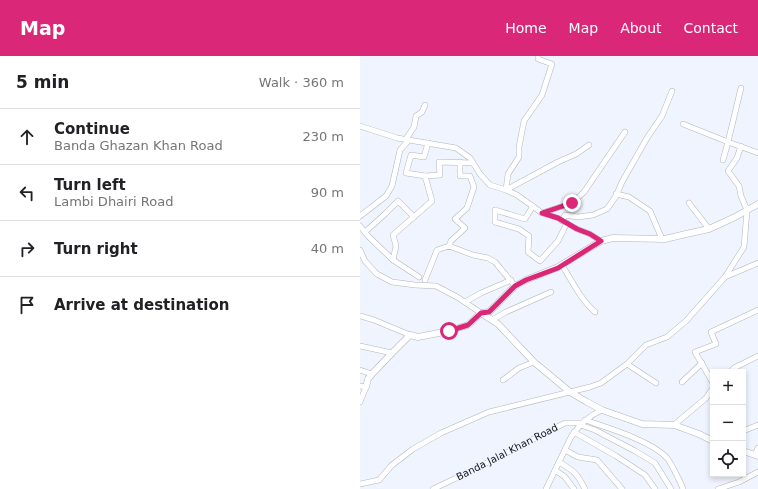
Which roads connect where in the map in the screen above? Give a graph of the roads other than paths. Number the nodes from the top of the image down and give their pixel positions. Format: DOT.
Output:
graph roads {
  1 [pos="538,56"];
  2 [pos="741,88"];
  3 [pos="672,90"];
  4 [pos="425,105"];
  5 [pos="683,124"];
  6 [pos="360,126"];
  7 [pos="625,132"];
  8 [pos="407,139"];
  9 [pos="728,142"];
  10 [pos="428,143"];
  11 [pos="589,145"];
  12 [pos="741,146"];
  13 [pos="758,153"];
  14 [pos="723,160"];
  15 [pos="460,162"];
  16 [pos="473,163"];
  17 [pos="425,176"];
  18 [pos="506,190"];
  19 [pos="616,194"];
  20 [pos="689,203"];
  21 [pos="758,204"];
  22 [pos="533,206"];
  23 [pos="747,210"];
  24 [pos="542,213"];
  25 [pos="360,216"];
  26 [pos="414,217"];
  27 [pos="564,222"];
  28 [pos="360,226"];
  29 [pos="709,230"];
  30 [pos="365,232"];
  31 [pos="662,239"];
  32 [pos="601,241"];
  33 [pos="449,246"];
  34 [pos="360,250"];
  35 [pos="393,260"];
  36 [pos="758,263"];
  37 [pos="562,265"];
  38 [pos="420,276"];
  39 [pos="725,277"];
  40 [pos="425,280"];
  41 [pos="511,280"];
  42 [pos="515,286"];
  43 [pos="552,292"];
  44 [pos="465,302"];
  45 [pos="758,310"];
  46 [pos="595,312"];
  47 [pos="481,313"];
  48 [pos="360,316"];
  49 [pos="492,320"];
  50 [pos="410,334"];
  51 [pos="360,346"];
  52 [pos="392,353"];
  53 [pos="758,356"];
  54 [pos="534,362"];
  55 [pos="702,363"];
  56 [pos="627,364"];
  57 [pos="733,369"];
  58 [pos="360,370"];
  59 [pos="372,374"];
  60 [pos="710,378"];
  61 [pos="503,380"];
  62 [pos="682,382"];
  63 [pos="656,383"];
  64 [pos="363,386"];
  65 [pos="570,392"];
  66 [pos="710,392"];
  67 [pos="360,402"];
  68 [pos="602,410"];
  69 [pos="583,422"];
  70 [pos="674,425"];
  71 [pos="758,425"];
  72 [pos="746,430"];
  73 [pos="574,432"];
  74 [pos="710,440"];
  75 [pos="758,448"];
  76 [pos="565,450"];
  77 [pos="746,452"];
  78 [pos="757,455"];
  79 [pos="559,462"];
  80 [pos="555,470"];
  81 [pos="758,472"];
  82 [pos="360,484"];
  83 [pos="433,489"];
  84 [pos="546,489"];
  85 [pos="574,489"];
  86 [pos="585,489"];
  87 [pos="622,489"];
  88 [pos="654,489"];
  89 [pos="671,489"];
  90 [pos="683,489"];
  91 [pos="718,489"];
  1 -- 18 [label="street"];
  2 -- 9 [label="street"];
  3 -- 19 [label="street"];
  4 -- 8 [label="street"];
  5 -- 9 [label="street"];
  6 -- 8 [label="street"];
  7 -- 24 [label="street"];
  8 -- 10 [label="street"];
  8 -- 25 [label="street"];
  9 -- 12 [label="street"];
  9 -- 14 [label="street"];
  10 -- 16 [label="street"];
  10 -- 17 [label="street"];
  11 -- 18 [label="street"];
  12 -- 13 [label="street"];
  12 -- 23 [label="street"];
  15 -- 16 [label="street"];
  15 -- 17 [label="street"];
  15 -- 33 [label="street"];
  16 -- 18 [label="street"];
  17 -- 26 [label="street"];
  18 -- 22 [label="street"];
  19 -- 27 [label="street"];
  19 -- 31 [label="street"];
  20 -- 29 [label="street"];
  21 -- 23 [label="street"];
  22 -- 24 [label="street"];
  22 -- 27 [label="street"];
  23 -- 29 [label="street"];
  23 -- 39 [label="street"];
  24 -- 27 [label="street"];
  26 -- 30 [label="street"];
  26 -- 35 [label="street"];
  27 -- 32 [label="street"];
  28 -- 30 [label="street"];
  29 -- 31 [label="street"];
  30 -- 35 [label="street"];
  31 -- 32 [label="street"];
  32 -- 37 [label="street"];
  33 -- 40 [label="street"];
  33 -- 41 [label="street"];
  34 -- 44 [label="street"];
  35 -- 38 [label="street"];
  36 -- 39 [label="street"];
  37 -- 42 [label="street"];
  37 -- 46 [label="street"];
  39 -- 56 [label="street"];
  41 -- 42 [label="street"];
  41 -- 44 [label="street"];
  42 -- 47 [label="street"];
  43 -- 49 [label="street"];
  44 -- 47 [label="street"];
  45 -- 55 [label="street"];
  47 -- 49 [label="street"];
  47 -- 50 [label="street"];
  48 -- 50 [label="street"];
  49 -- 54 [label="street"];
  50 -- 52 [label="street"];
  51 -- 52 [label="street"];
  52 -- 59 [label="street"];
  53 -- 57 [label="street"];
  54 -- 61 [label="street"];
  54 -- 65 [label="street"];
  55 -- 60 [label="street"];
  55 -- 62 [label="street"];
  56 -- 63 [label="street"];
  56 -- 65 [label="street"];
  58 -- 59 [label="street"];
  59 -- 64 [label="street"];
  64 -- 67 [label="street"];
  65 -- 68 [label="street"];
  65 -- 82 [label="street"];
  66 -- 70 [label="street"];
  68 -- 69 [label="street"];
  68 -- 70 [label="street"];
  69 -- 73 [label="street"];
  69 -- 83 [label="street, Banda Jalal Khan Road"];
  69 -- 89 [label="street"];
  69 -- 90 [label="street"];
  70 -- 74 [label="street"];
  71 -- 72 [label="street"];
  73 -- 76 [label="street"];
  73 -- 88 [label="street"];
  75 -- 78 [label="street"];
  76 -- 79 [label="street"];
  76 -- 87 [label="street"];
  77 -- 78 [label="street"];
  79 -- 80 [label="street"];
  79 -- 86 [label="street"];
  80 -- 84 [label="street"];
  80 -- 85 [label="street"];
  81 -- 91 [label="street"];
}
